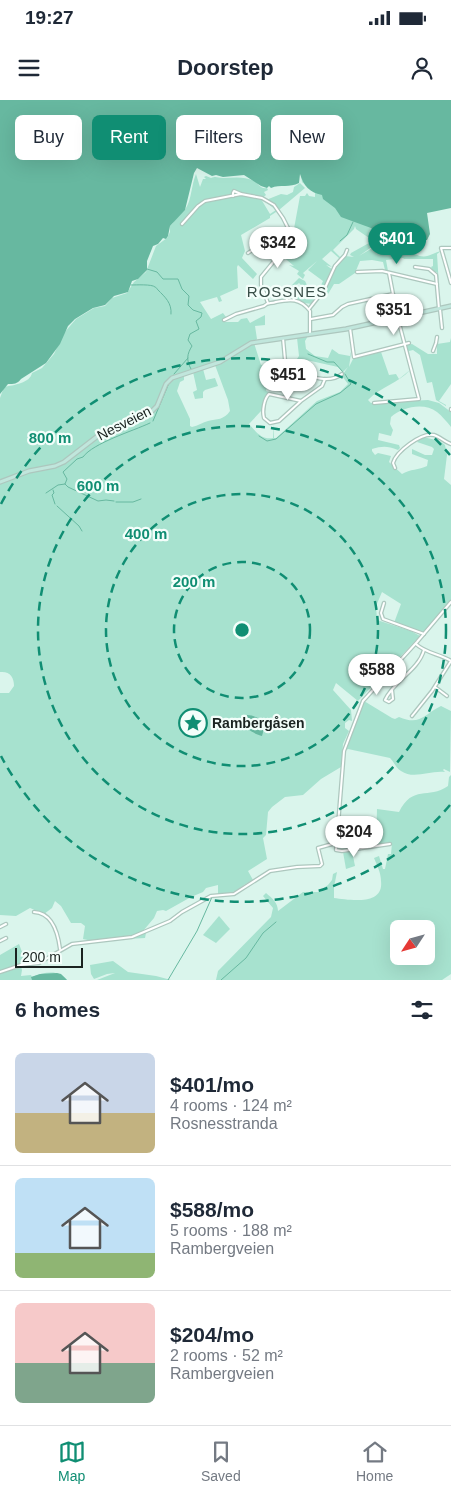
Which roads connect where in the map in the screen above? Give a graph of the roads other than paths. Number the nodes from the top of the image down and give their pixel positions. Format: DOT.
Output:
graph roads {
  1 [pos="182,224"];
  2 [pos="451,248"];
  3 [pos="254,249"];
  4 [pos="347,250"];
  5 [pos="248,253"];
  6 [pos="415,268"];
  7 [pos="357,272"];
  8 [pos="389,272"];
  9 [pos="451,283"];
  10 [pos="437,284"];
  11 [pos="392,294"];
  12 [pos="287,300"];
  13 [pos="294,300"];
  14 [pos="268,303"];
  15 [pos="451,306"];
  16 [pos="309,309"];
  17 [pos="439,309"];
  18 [pos="398,318"];
  19 [pos="224,320"];
  20 [pos="311,320"];
  21 [pos="350,328"];
  22 [pos="442,328"];
  23 [pos="311,333"];
  24 [pos="283,337"];
  25 [pos="436,337"];
  26 [pos="405,344"];
  27 [pos="408,344"];
  28 [pos="432,350"];
  29 [pos="271,371"];
  30 [pos="286,371"];
  31 [pos="342,374"];
  32 [pos="325,379"];
  33 [pos="301,400"];
  34 [pos="374,404"];
  35 [pos="451,444"];
  36 [pos="395,468"];
  37 [pos="0,482"];
  38 [pos="451,602"];
  39 [pos="384,603"];
  40 [pos="424,634"];
  41 [pos="416,644"];
  42 [pos="424,650"];
  43 [pos="451,661"];
  44 [pos="435,687"];
  45 [pos="392,690"];
  46 [pos="447,696"];
  47 [pos="412,716"];
  48 [pos="336,844"];
  49 [pos="390,844"];
  50 [pos="34,912"];
  51 [pos="6,924"];
  52 [pos="0,927"];
  53 [pos="6,938"];
  54 [pos="0,941"];
  55 [pos="61,950"];
  56 [pos="0,972"];
  1 -- 14 [label="street"];
  2 -- 9 [label="street"];
  3 -- 5 [label="street"];
  4 -- 16 [label="street"];
  6 -- 10 [label="street"];
  7 -- 8 [label="street"];
  8 -- 10 [label="street"];
  8 -- 11 [label="street"];
  10 -- 17 [label="street"];
  11 -- 18 [label="street"];
  11 -- 20 [label="street"];
  12 -- 13 [label="street"];
  12 -- 13 [label="street"];
  12 -- 14 [label="street"];
  13 -- 16 [label="street"];
  14 -- 19 [label="street"];
  15 -- 17 [label="main road, Nesveien"];
  16 -- 20 [label="street"];
  17 -- 18 [label="main road, Nesveien"];
  17 -- 22 [label="street"];
  18 -- 21 [label="main road, Nesveien"];
  18 -- 26 [label="street"];
  20 -- 23 [label="street"];
  21 -- 23 [label="main road, Nesveien"];
  21 -- 26 [label="street"];
  23 -- 24 [label="main road, Nesveien"];
  24 -- 30 [label="street"];
  24 -- 37 [label="main road, Nesveien"];
  25 -- 28 [label="street"];
  26 -- 27 [label="street"];
  26 -- 34 [label="street"];
  29 -- 30 [label="street"];
  30 -- 32 [label="street"];
  31 -- 32 [label="street"];
  32 -- 33 [label="street"];
  33 -- 33 [label="street"];
  35 -- 36 [label="street"];
  38 -- 40 [label="street"];
  39 -- 40 [label="street"];
  40 -- 41 [label="street"];
  41 -- 42 [label="street"];
  41 -- 48 [label="street"];
  42 -- 43 [label="street"];
  42 -- 45 [label="street"];
  43 -- 44 [label="street"];
  44 -- 46 [label="street"];
  44 -- 47 [label="street"];
  48 -- 49 [label="street"];
  48 -- 55 [label="street"];
  50 -- 55 [label="street"];
  51 -- 52 [label="street"];
  53 -- 54 [label="street"];
  55 -- 56 [label="street"];
}
